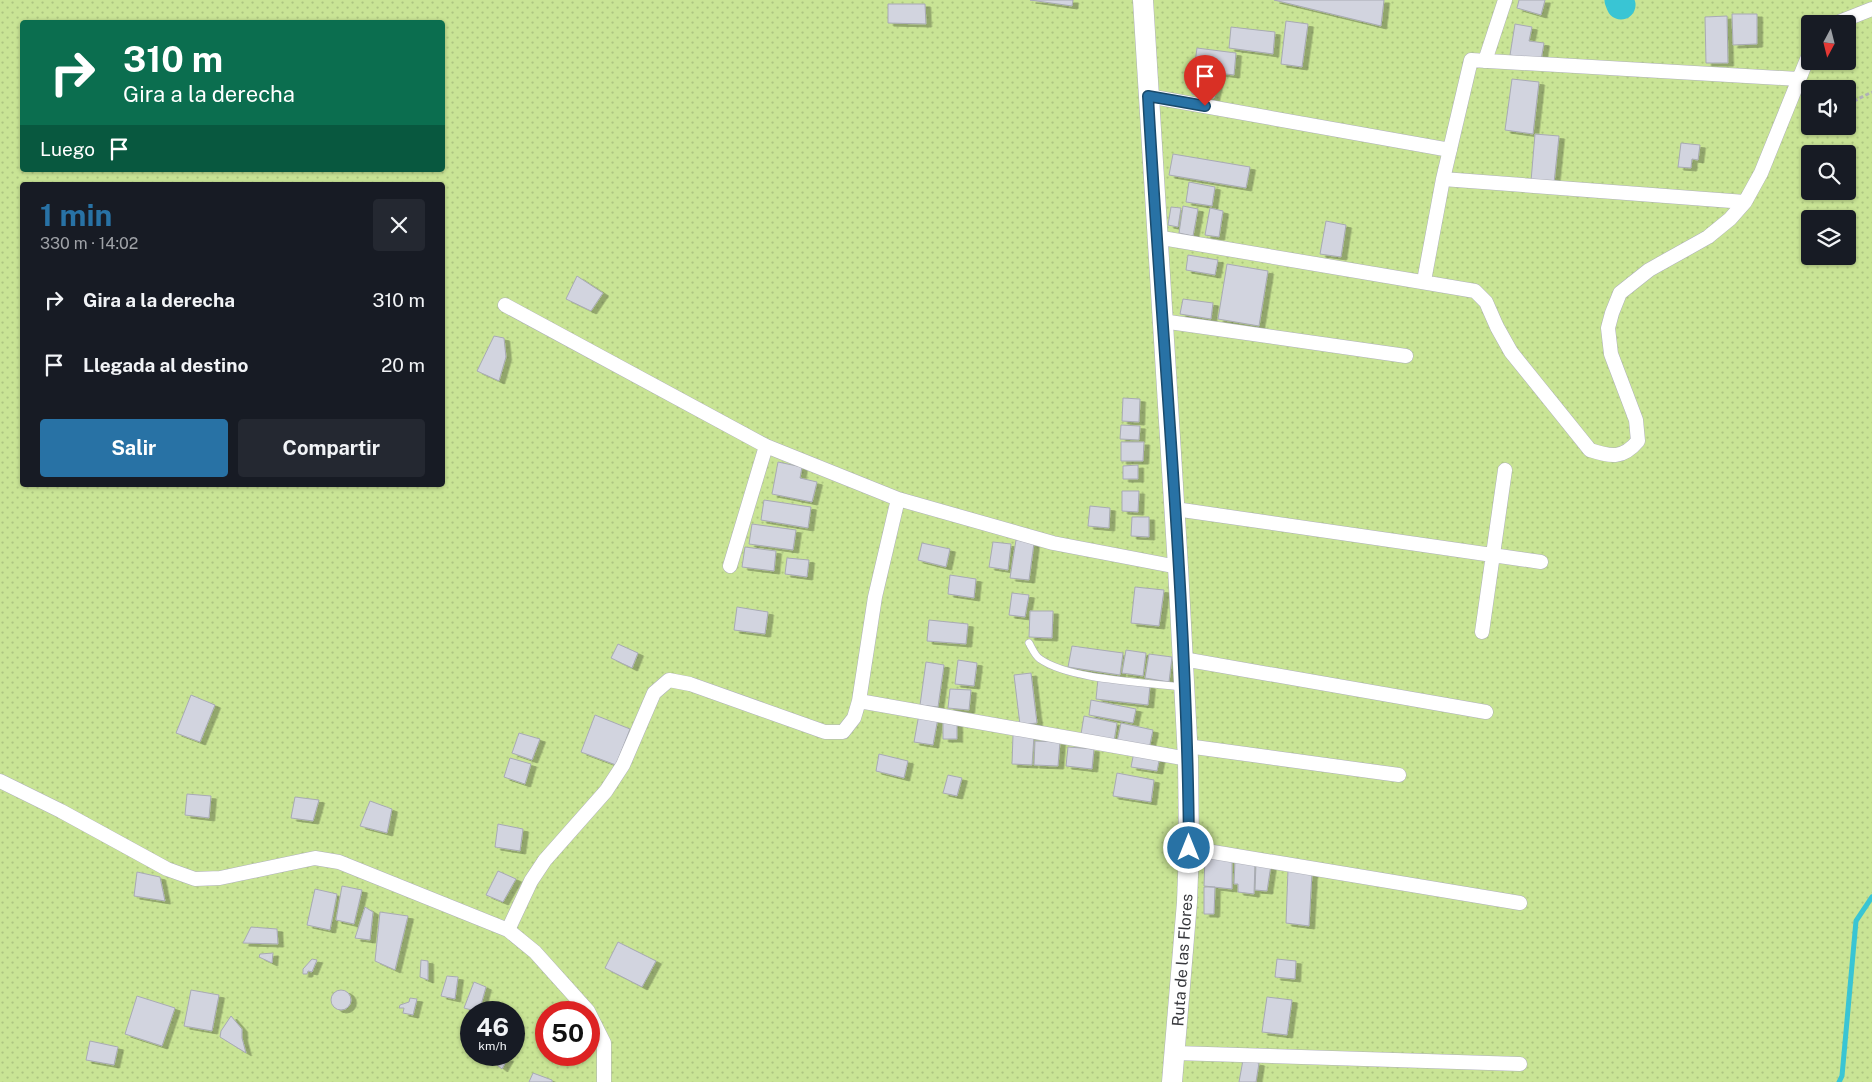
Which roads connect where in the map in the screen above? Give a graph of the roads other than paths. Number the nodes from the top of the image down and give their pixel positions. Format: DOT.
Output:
graph roads {
  1 [pos="1143,0"];
  2 [pos="1505,0"];
  3 [pos="1872,9"];
  4 [pos="1856,15"];
  5 [pos="1485,61"];
  6 [pos="1802,70"];
  7 [pos="1798,79"];
  8 [pos="1148,96"];
  9 [pos="1450,150"];
  10 [pos="1443,179"];
  11 [pos="1745,202"];
  12 [pos="1156,237"];
  13 [pos="1424,281"];
  14 [pos="505,305"];
  15 [pos="1162,321"];
  16 [pos="1406,356"];
  17 [pos="766,446"];
  18 [pos="1505,470"];
  19 [pos="898,499"];
  20 [pos="1175,509"];
  21 [pos="1493,555"];
  22 [pos="1541,562"];
  23 [pos="730,566"];
  24 [pos="1178,567"];
  25 [pos="1482,632"];
  26 [pos="1029,643"];
  27 [pos="1183,659"];
  28 [pos="1184,688"];
  29 [pos="859,701"];
  30 [pos="1486,712"];
  31 [pos="1188,752"];
  32 [pos="1399,775"];
  33 [pos="0,781"];
  34 [pos="1189,848"];
  35 [pos="1520,903"];
  36 [pos="508,930"];
  37 [pos="1175,1053"];
  38 [pos="1520,1064"];
  39 [pos="604,1082"];
  40 [pos="1172,1082"];
  1 -- 8 [label="main road, Ruta de las Flores"];
  2 -- 5 [label="street"];
  3 -- 4 [label="street"];
  5 -- 7 [label="street"];
  5 -- 9 [label="street"];
  6 -- 7 [label="street"];
  7 -- 11 [label="street"];
  8 -- 9 [label="street"];
  8 -- 12 [label="main road, Ruta de las Flores"];
  9 -- 10 [label="street"];
  10 -- 11 [label="street"];
  10 -- 13 [label="street"];
  11 -- 13 [label="street"];
  12 -- 13 [label="street"];
  12 -- 15 [label="main road, Ruta de las Flores"];
  14 -- 17 [label="street"];
  15 -- 16 [label="street"];
  15 -- 20 [label="main road, Ruta de las Flores"];
  17 -- 19 [label="street"];
  17 -- 23 [label="street"];
  18 -- 21 [label="street"];
  19 -- 24 [label="street"];
  19 -- 29 [label="street"];
  20 -- 21 [label="street"];
  20 -- 24 [label="main road, Ruta de las Flores"];
  21 -- 22 [label="street"];
  21 -- 25 [label="street"];
  24 -- 27 [label="main road, Ruta de las Flores"];
  26 -- 28 [label="lane"];
  27 -- 28 [label="main road, Ruta de las Flores"];
  27 -- 30 [label="street"];
  28 -- 31 [label="main road, Ruta de las Flores"];
  29 -- 31 [label="street"];
  29 -- 36 [label="street"];
  31 -- 32 [label="street"];
  31 -- 34 [label="main road, Ruta de las Flores"];
  33 -- 36 [label="street"];
  34 -- 35 [label="street"];
  34 -- 37 [label="main road, Ruta de las Flores"];
  36 -- 39 [label="street"];
  37 -- 38 [label="street"];
  37 -- 40 [label="main road, Ruta de las Flores"];
}
